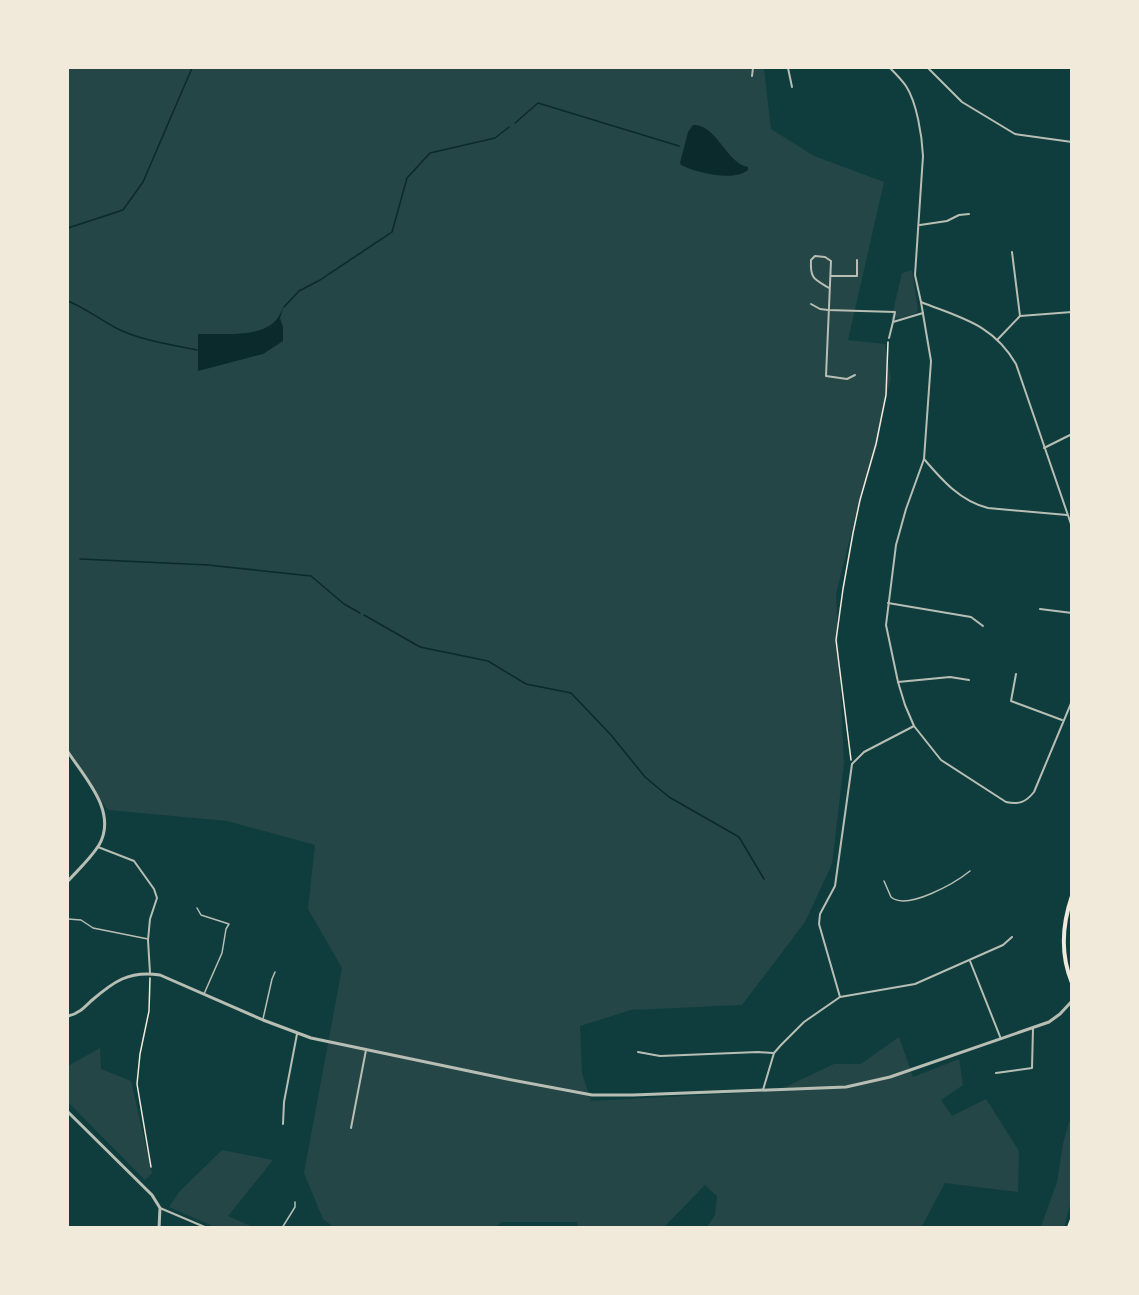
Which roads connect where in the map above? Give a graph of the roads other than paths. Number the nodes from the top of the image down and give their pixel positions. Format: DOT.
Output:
graph roads {
  1 [pos="753,68"];
  2 [pos="788,68"];
  3 [pos="890,68"];
  4 [pos="928,68"];
  5 [pos="752,76"];
  6 [pos="792,87"];
  7 [pos="1071,142"];
  8 [pos="969,214"];
  9 [pos="918,225"];
  10 [pos="1012,252"];
  11 [pos="857,260"];
  12 [pos="830,276"];
  13 [pos="829,288"];
  14 [pos="921,302"];
  15 [pos="811,304"];
  16 [pos="828,310"];
  17 [pos="1071,312"];
  18 [pos="923,313"];
  19 [pos="1020,316"];
  20 [pos="892,322"];
  21 [pos="889,338"];
  22 [pos="998,339"];
  23 [pos="855,375"];
  24 [pos="1071,434"];
  25 [pos="1044,448"];
  26 [pos="924,459"];
  27 [pos="1067,515"];
  28 [pos="1071,527"];
  29 [pos="888,603"];
  30 [pos="1040,609"];
  31 [pos="1071,614"];
  32 [pos="983,626"];
  33 [pos="1016,674"];
  34 [pos="969,680"];
  35 [pos="898,682"];
  36 [pos="1071,701"];
  37 [pos="1063,721"];
  38 [pos="914,726"];
  39 [pos="68,752"];
  40 [pos="98,847"];
  41 [pos="970,871"];
  42 [pos="884,880"];
  43 [pos="68,881"];
  44 [pos="1071,896"];
  45 [pos="197,908"];
  46 [pos="68,919"];
  47 [pos="1012,937"];
  48 [pos="148,940"];
  49 [pos="970,961"];
  50 [pos="275,972"];
  51 [pos="150,973"];
  52 [pos="1071,983"];
  53 [pos="204,994"];
  54 [pos="840,997"];
  55 [pos="1071,1001"];
  56 [pos="68,1016"];
  57 [pos="263,1020"];
  58 [pos="1033,1028"];
  59 [pos="297,1034"];
  60 [pos="1001,1039"];
  61 [pos="366,1050"];
  62 [pos="638,1052"];
  63 [pos="774,1053"];
  64 [pos="996,1073"];
  65 [pos="763,1090"];
  66 [pos="68,1112"];
  67 [pos="283,1124"];
  68 [pos="351,1128"];
  69 [pos="295,1202"];
  70 [pos="160,1208"];
  71 [pos="1071,1220"];
  72 [pos="159,1227"];
  73 [pos="207,1227"];
  74 [pos="282,1227"];
  75 [pos="1069,1227"];
  1 -- 5 [label="street"];
  2 -- 6 [label="street"];
  3 -- 9 [label="street"];
  4 -- 7 [label="street"];
  8 -- 9 [label="street"];
  9 -- 14 [label="street"];
  10 -- 19 [label="street"];
  11 -- 12 [label="street"];
  12 -- 13 [label="street"];
  12 -- 13 [label="street"];
  13 -- 16 [label="street"];
  14 -- 18 [label="street"];
  14 -- 22 [label="street"];
  15 -- 16 [label="street"];
  16 -- 20 [label="street"];
  16 -- 23 [label="street"];
  17 -- 19 [label="street"];
  18 -- 20 [label="street"];
  18 -- 26 [label="street"];
  19 -- 22 [label="street"];
  20 -- 21 [label="street"];
  22 -- 25 [label="street"];
  24 -- 25 [label="street"];
  25 -- 27 [label="street"];
  26 -- 27 [label="street"];
  26 -- 29 [label="street"];
  27 -- 28 [label="street"];
  29 -- 32 [label="street"];
  29 -- 35 [label="street"];
  30 -- 31 [label="street"];
  33 -- 37 [label="street"];
  34 -- 35 [label="street"];
  35 -- 38 [label="street"];
  36 -- 37 [label="street"];
  37 -- 38 [label="street"];
  38 -- 54 [label="street"];
  39 -- 40 [label="street"];
  40 -- 43 [label="street"];
  40 -- 48 [label="street"];
  41 -- 42 [label="lane"];
  44 -- 52 [label="main road"];
  45 -- 53 [label="lane"];
  46 -- 48 [label="lane"];
  47 -- 49 [label="street"];
  48 -- 51 [label="street"];
  49 -- 54 [label="street"];
  49 -- 60 [label="street"];
  50 -- 57 [label="lane"];
  51 -- 53 [label="street"];
  51 -- 56 [label="street"];
  53 -- 57 [label="street"];
  54 -- 63 [label="street"];
  55 -- 58 [label="street"];
  57 -- 59 [label="street"];
  58 -- 60 [label="street"];
  58 -- 64 [label="street"];
  59 -- 61 [label="street"];
  59 -- 67 [label="street"];
  60 -- 65 [label="street"];
  61 -- 65 [label="street"];
  61 -- 68 [label="street"];
  62 -- 63 [label="street"];
  63 -- 65 [label="street"];
  66 -- 70 [label="street"];
  69 -- 74 [label="lane"];
  70 -- 72 [label="street"];
  70 -- 73 [label="street"];
  71 -- 75 [label="highway"];
}
